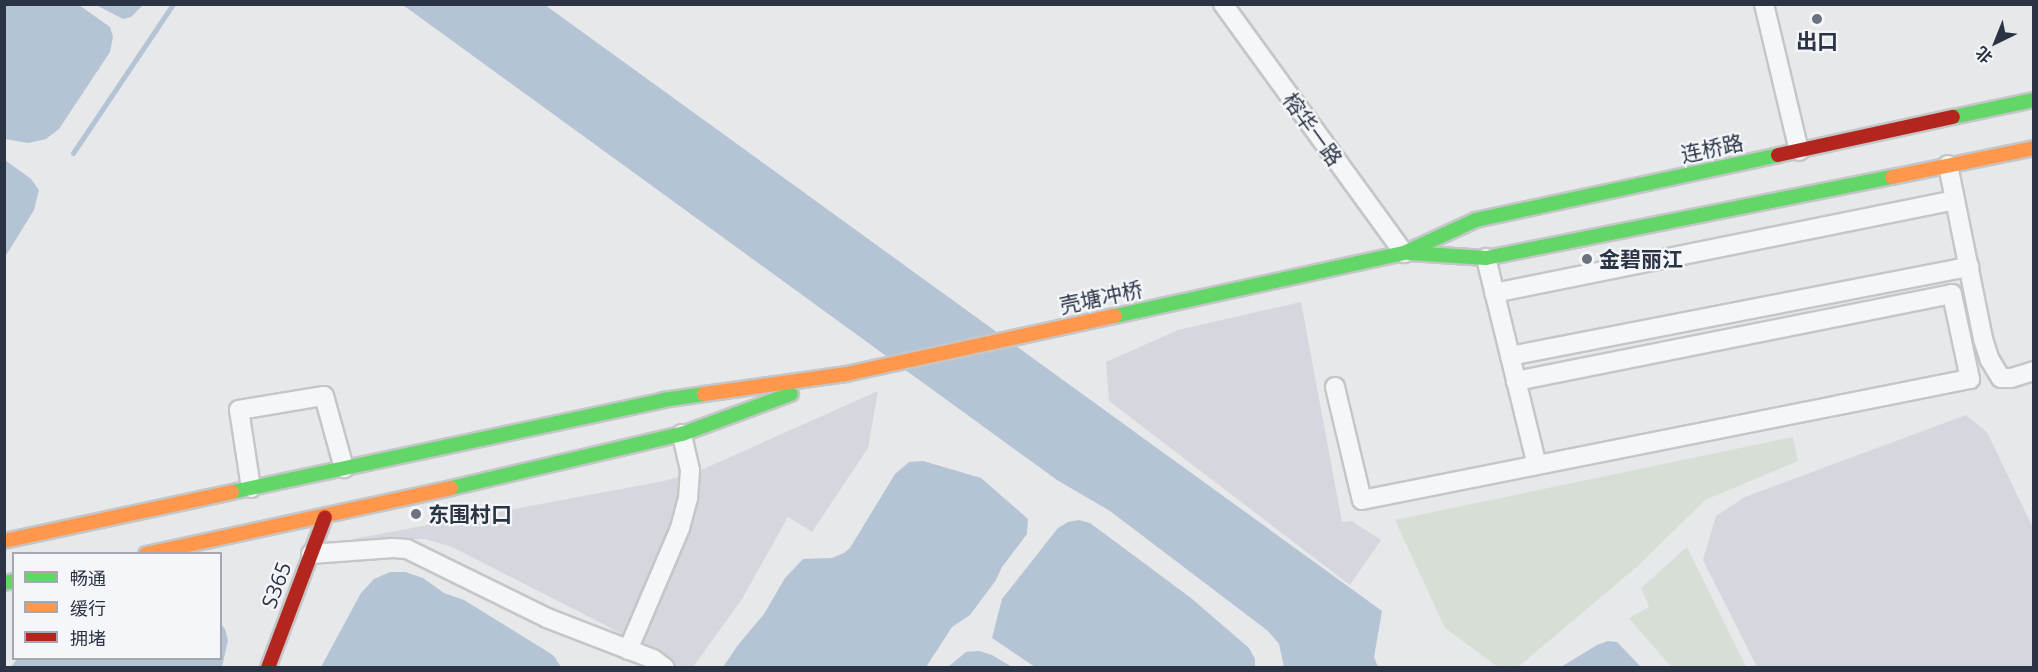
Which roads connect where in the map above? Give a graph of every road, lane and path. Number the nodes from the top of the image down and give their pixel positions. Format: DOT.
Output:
graph roads {
  1 [pos="1223,4"];
  2 [pos="1764,4"];
  3 [pos="2034,100"];
  4 [pos="2034,148"];
  5 [pos="1799,151"];
  6 [pos="1948,165"];
  7 [pos="1955,200"];
  8 [pos="1404,253"];
  9 [pos="1485,258"];
  10 [pos="1365,262"];
  11 [pos="1969,267"];
  12 [pos="1494,293"];
  13 [pos="1510,356"];
  14 [pos="2034,371"];
  15 [pos="846,374"];
  16 [pos="1516,381"];
  17 [pos="1335,387"];
  18 [pos="682,434"];
  19 [pos="1537,465"];
  20 [pos="344,468"];
  21 [pos="251,488"];
  22 [pos="323,511"];
  23 [pos="4,541"];
  24 [pos="154,552"];
  25 [pos="311,554"];
  26 [pos="628,650"];
  27 [pos="268,668"];
  28 [pos="665,668"];
  1 -- 8 [label="street, 榕华一路"];
  2 -- 5 [label="street"];
  3 -- 5 [label="main road, 连桥路"];
  4 -- 6 [label="main road, 连桥路"];
  5 -- 8 [label="main road, 连桥路"];
  6 -- 7 [label="street"];
  6 -- 9 [label="main road, 连桥路"];
  7 -- 11 [label="street"];
  7 -- 12 [label="street"];
  8 -- 9 [label="main road, 连桥路"];
  8 -- 10 [label="main road, 连桥路"];
  9 -- 12 [label="street"];
  10 -- 15 [label="main road, 壳塘冲桥"];
  11 -- 13 [label="street"];
  11 -- 14 [label="street"];
  12 -- 13 [label="street"];
  13 -- 16 [label="street"];
  15 -- 18 [label="main road"];
  15 -- 20 [label="main road"];
  16 -- 19 [label="street"];
  16 -- 19 [label="street"];
  17 -- 19 [label="street"];
  18 -- 22 [label="main road"];
  18 -- 26 [label="street"];
  20 -- 21 [label="main road"];
  20 -- 21 [label="street"];
  21 -- 23 [label="main road"];
  22 -- 24 [label="main road"];
  22 -- 25 [label="main road, S365"];
  25 -- 26 [label="street"];
  25 -- 27 [label="main road, S365"];
  26 -- 28 [label="street"];
}
